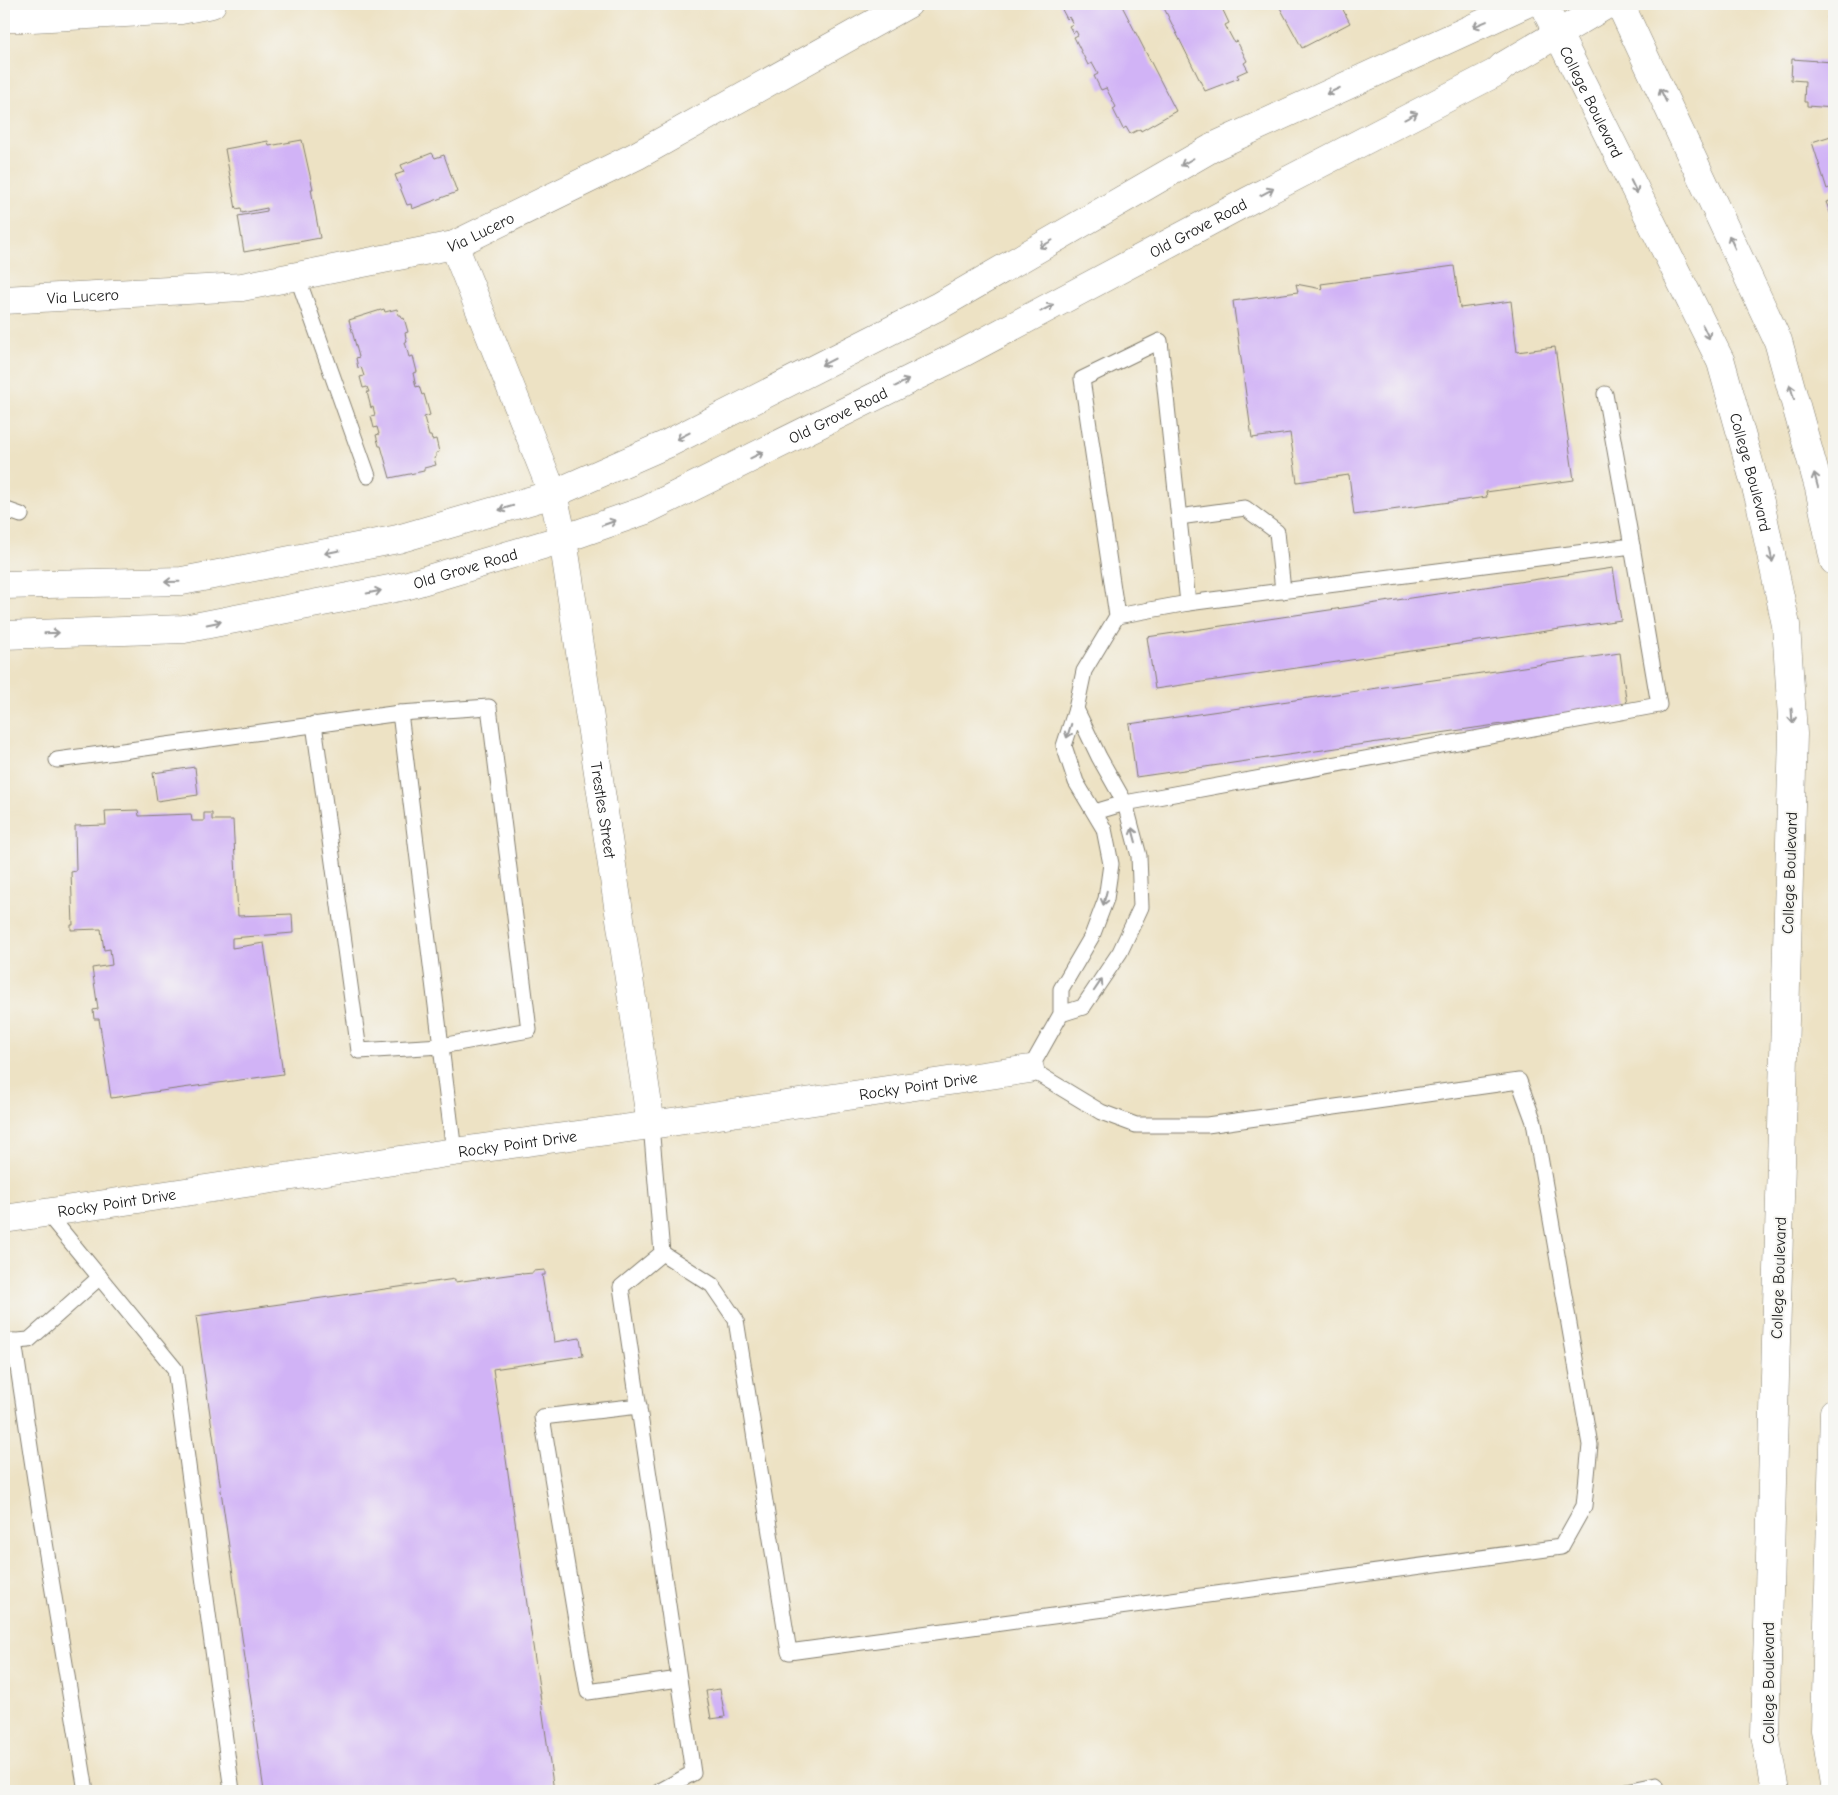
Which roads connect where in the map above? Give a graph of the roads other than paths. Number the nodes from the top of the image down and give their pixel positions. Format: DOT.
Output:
graph roads {
  1 [pos="212,4"];
  2 [pos="908,4"];
  3 [pos="1525,4"];
  4 [pos="1543,4"];
  5 [pos="1608,4"];
  6 [pos="1620,4"];
  7 [pos="4,18"];
  8 [pos="1558,33"];
  9 [pos="454,245"];
  10 [pos="297,276"];
  11 [pos="4,300"];
  12 [pos="1605,394"];
  13 [pos="368,476"];
  14 [pos="553,494"];
  15 [pos="4,509"];
  16 [pos="21,515"];
  17 [pos="1179,517"];
  18 [pos="563,539"];
  19 [pos="1632,546"];
  20 [pos="1834,561"];
  21 [pos="4,585"];
  22 [pos="1283,591"];
  23 [pos="1188,603"];
  24 [pos="1116,616"];
  25 [pos="4,635"];
  26 [pos="1076,709"];
  27 [pos="400,713"];
  28 [pos="314,724"];
  29 [pos="58,760"];
  30 [pos="1125,803"];
  31 [pos="1095,812"];
  32 [pos="1061,1014"];
  33 [pos="441,1046"];
  34 [pos="1030,1069"];
  35 [pos="652,1125"];
  36 [pos="454,1152"];
  37 [pos="47,1213"];
  38 [pos="4,1219"];
  39 [pos="662,1253"];
  40 [pos="100,1277"];
  41 [pos="9,1342"];
  42 [pos="638,1406"];
  43 [pos="1834,1412"];
  44 [pos="679,1679"];
  45 [pos="1834,1784"];
  46 [pos="86,1791"];
  47 [pos="232,1791"];
  48 [pos="660,1791"];
  49 [pos="1626,1791"];
  50 [pos="1657,1791"];
  51 [pos="1774,1791"];
  1 -- 7 [label="main road"];
  2 -- 9 [label="main road, Via Lucero"];
  3 -- 14 [label="main road, one-way"];
  4 -- 8 [label="main road, College Boulevard"];
  5 -- 8 [label="main road, Old Grove Road"];
  20 -- 6 [label="main road, one-way"];
  18 -- 8 [label="main road, Old Grove Road, one-way"];
  8 -- 51 [label="main road, College Boulevard, one-way"];
  9 -- 10 [label="main road, Via Lucero"];
  9 -- 14 [label="main road, Trestles Street"];
  10 -- 11 [label="main road, Via Lucero"];
  10 -- 13 [label="lane"];
  12 -- 19 [label="lane"];
  14 -- 18 [label="main road, Trestles Street"];
  14 -- 21 [label="main road, one-way"];
  15 -- 16 [label="lane"];
  17 -- 22 [label="lane"];
  17 -- 23 [label="lane"];
  17 -- 24 [label="lane"];
  25 -- 18 [label="main road, Old Grove Road, one-way"];
  18 -- 35 [label="main road, Trestles Street"];
  19 -- 22 [label="lane"];
  19 -- 30 [label="lane"];
  22 -- 23 [label="lane"];
  23 -- 24 [label="lane"];
  24 -- 26 [label="lane"];
  26 -- 30 [label="lane"];
  26 -- 31 [label="lane, one-way"];
  27 -- 28 [label="lane"];
  27 -- 33 [label="lane"];
  27 -- 33 [label="lane"];
  28 -- 29 [label="lane"];
  28 -- 33 [label="lane"];
  30 -- 31 [label="lane"];
  32 -- 30 [label="lane, one-way"];
  31 -- 32 [label="lane, one-way"];
  32 -- 34 [label="lane"];
  33 -- 36 [label="lane"];
  34 -- 35 [label="main road, Rocky Point Drive"];
  34 -- 39 [label="lane"];
  35 -- 36 [label="main road, Rocky Point Drive"];
  35 -- 39 [label="lane"];
  36 -- 37 [label="main road, Rocky Point Drive"];
  37 -- 38 [label="main road, Rocky Point Drive"];
  37 -- 40 [label="lane"];
  39 -- 42 [label="lane"];
  40 -- 41 [label="lane"];
  40 -- 47 [label="lane"];
  41 -- 46 [label="lane"];
  42 -- 44 [label="lane"];
  42 -- 44 [label="lane"];
  43 -- 45 [label="main road"];
  44 -- 48 [label="lane"];
  49 -- 50 [label="lane"];
}
